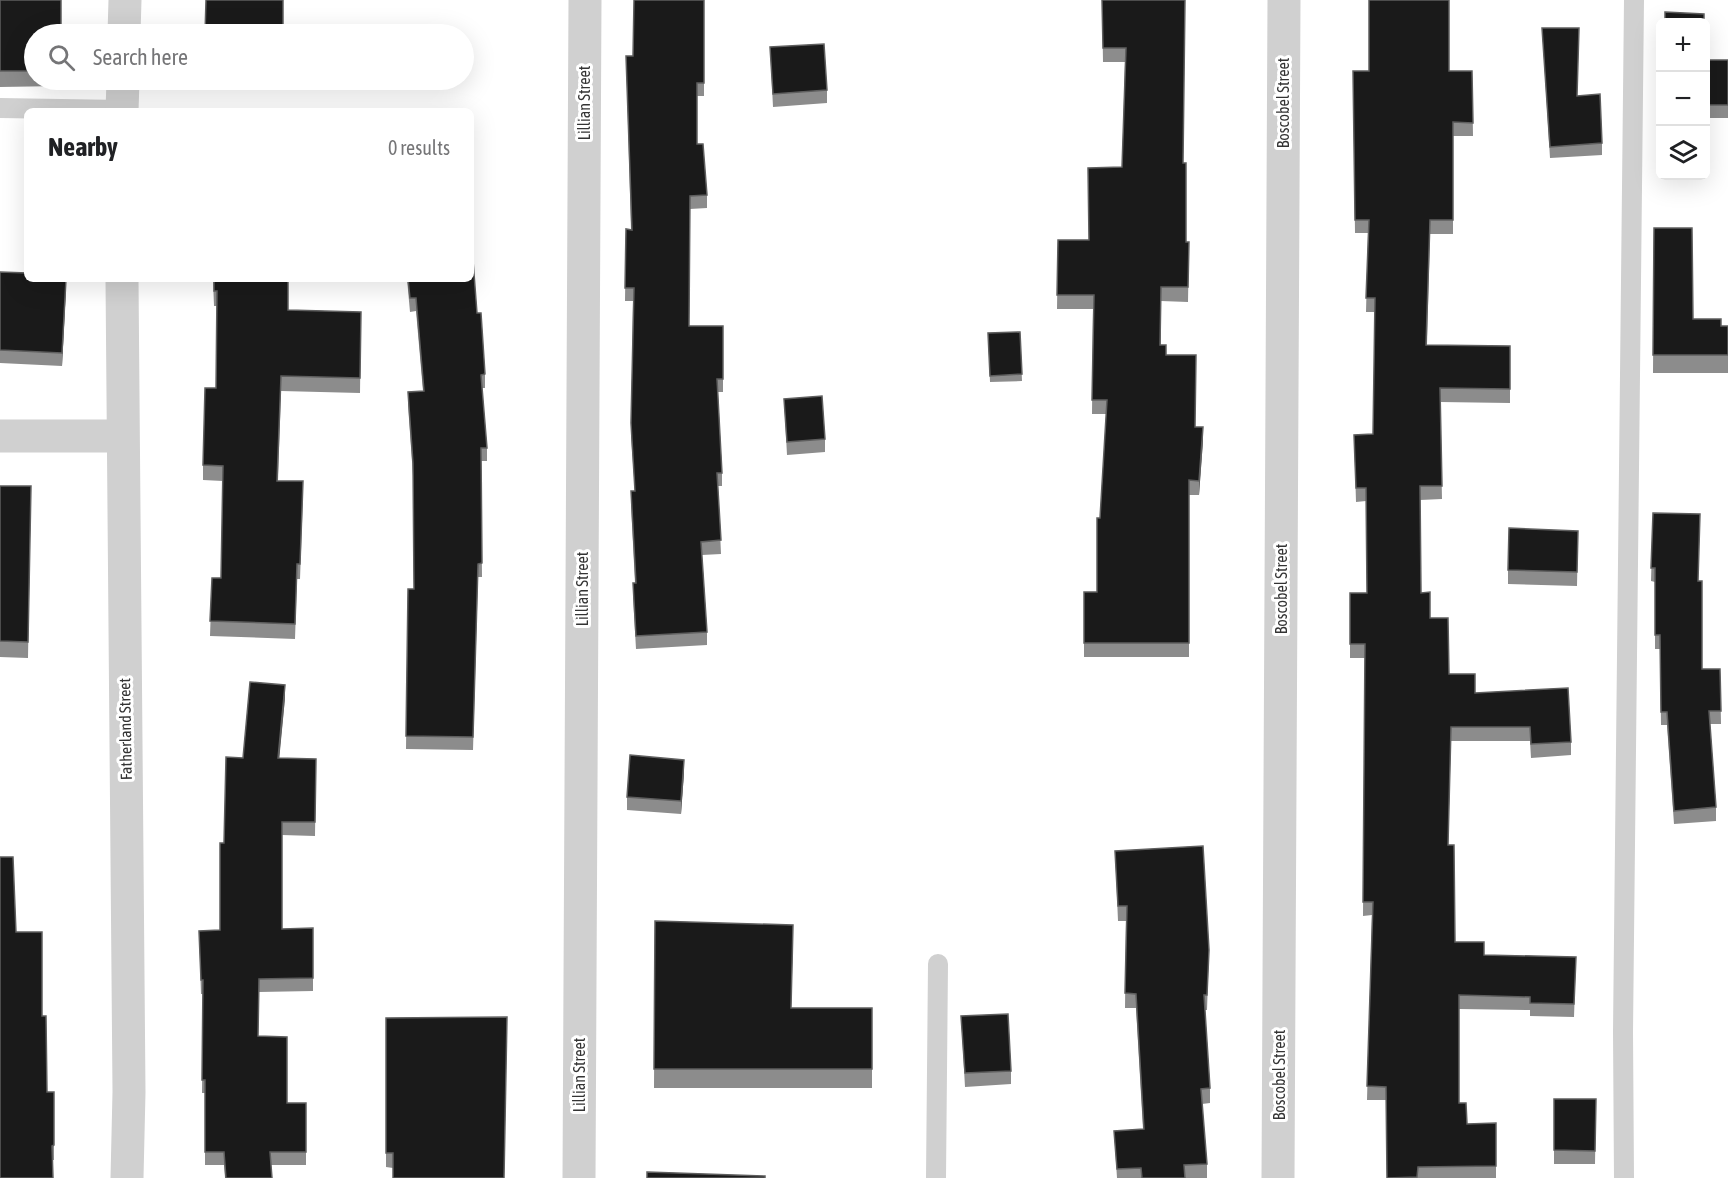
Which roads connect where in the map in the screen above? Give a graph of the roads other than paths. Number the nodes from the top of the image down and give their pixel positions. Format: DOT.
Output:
graph roads {
  1 [pos="124,0"];
  2 [pos="585,0"];
  3 [pos="1284,0"];
  4 [pos="1634,0"];
  5 [pos="124,24"];
  6 [pos="122,100"];
  7 [pos="0,108"];
  8 [pos="122,282"];
  9 [pos="0,435"];
  10 [pos="122,436"];
  11 [pos="938,964"];
  12 [pos="127,1178"];
  13 [pos="579,1178"];
  14 [pos="936,1178"];
  15 [pos="1278,1178"];
  16 [pos="1624,1178"];
  1 -- 5 [label="street"];
  2 -- 13 [label="street, Lillian Street"];
  3 -- 15 [label="street, Boscobel Street"];
  4 -- 16 [label="lane"];
  6 -- 7 [label="lane"];
  8 -- 10 [label="street, Fatherland Street"];
  9 -- 10 [label="street"];
  10 -- 12 [label="street, Fatherland Street"];
  11 -- 14 [label="lane"];
}
